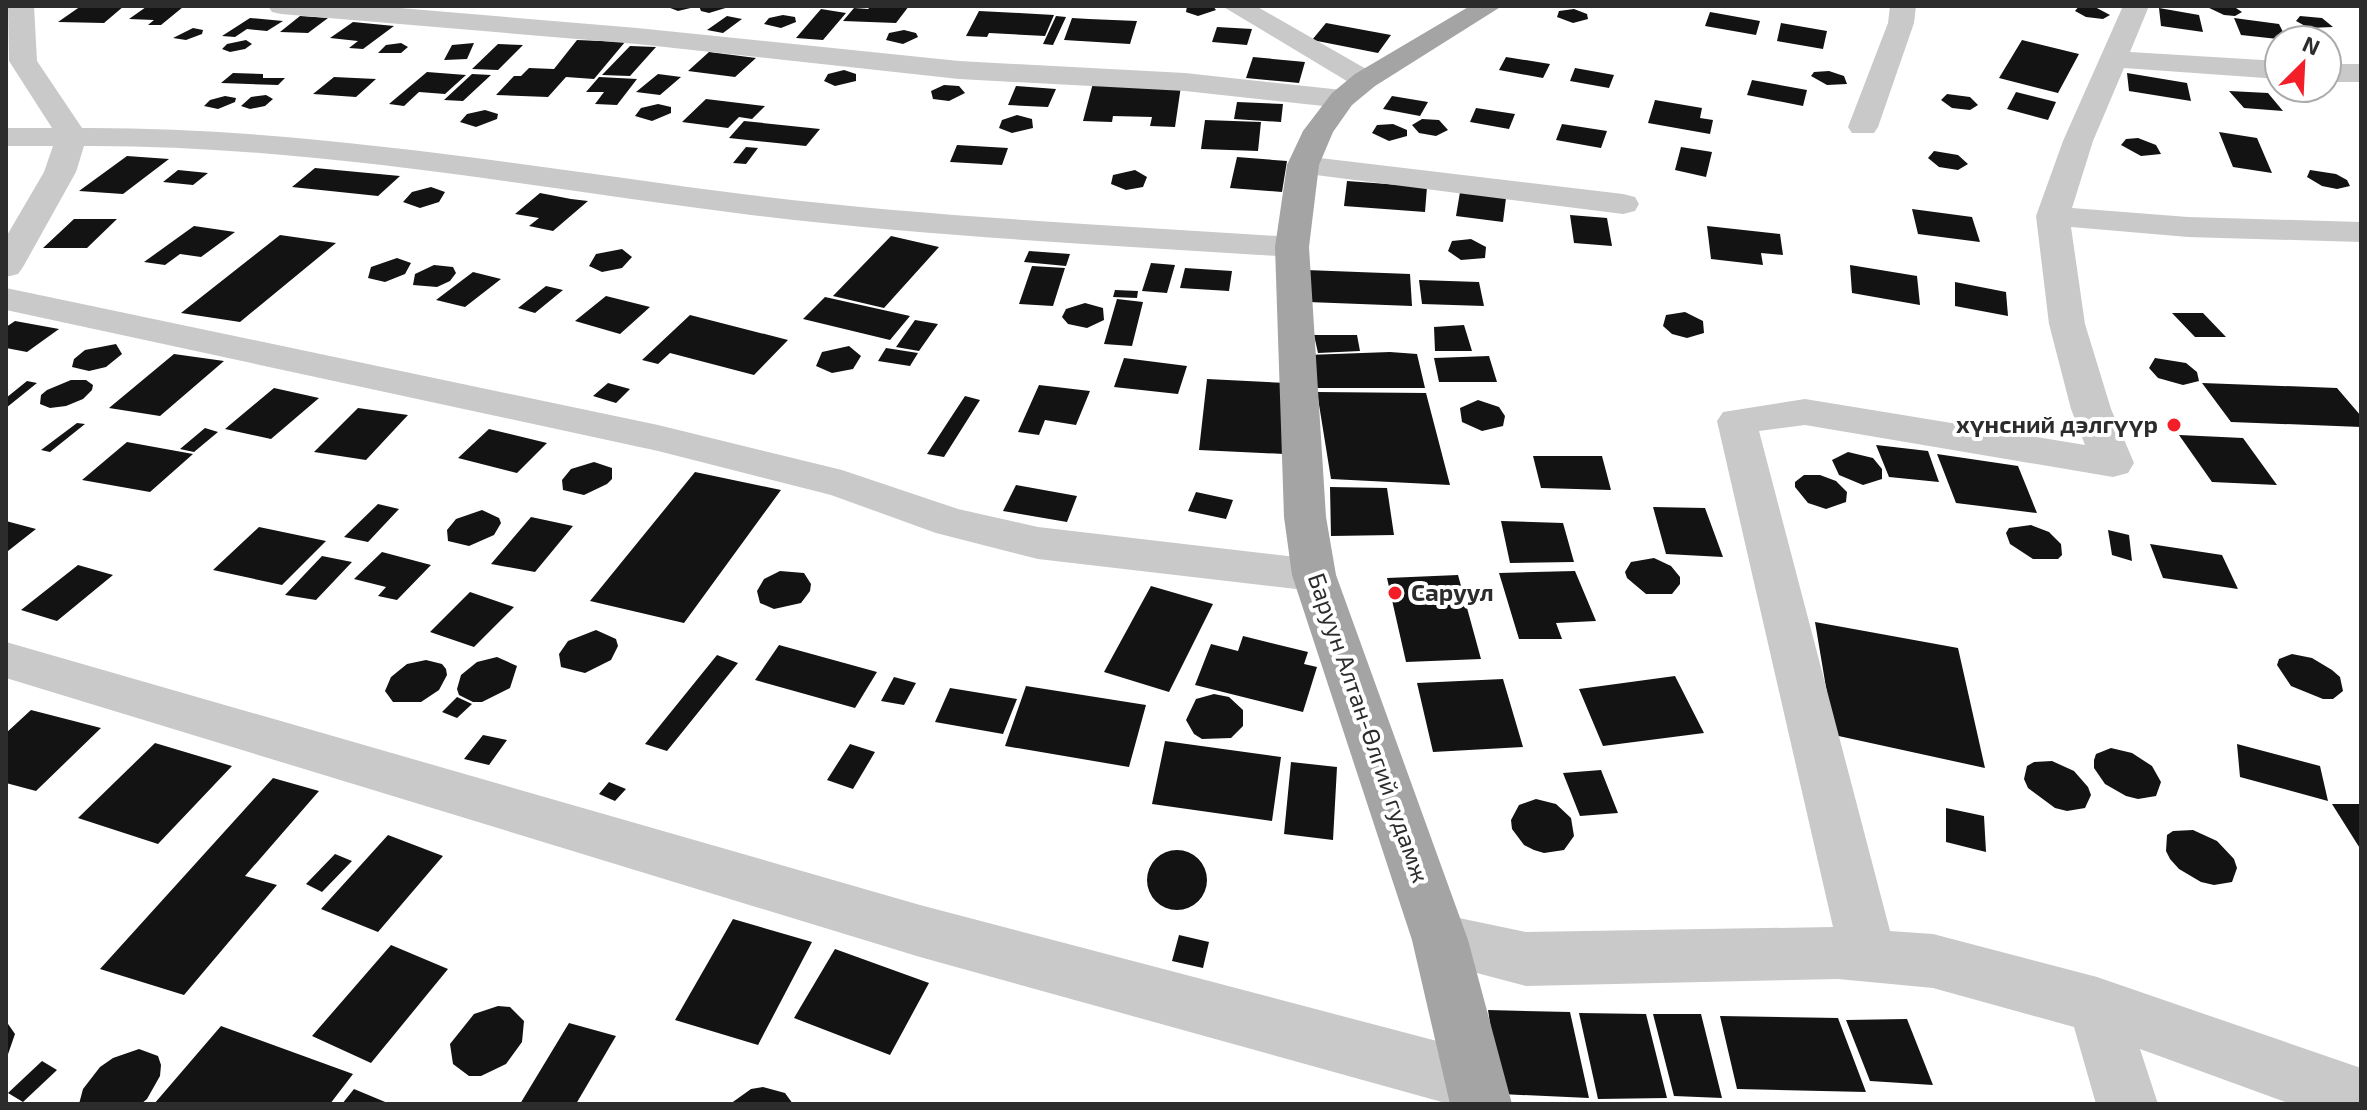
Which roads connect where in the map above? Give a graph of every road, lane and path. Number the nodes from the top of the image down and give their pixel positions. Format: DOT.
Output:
graph roads {
  1 [pos="21,6"];
  2 [pos="281,6"];
  3 [pos="1235,6"];
  4 [pos="1489,6"];
  5 [pos="1903,6"];
  6 [pos="2136,6"];
  7 [pos="2114,59"];
  8 [pos="2263,69"];
  9 [pos="1354,90"];
  10 [pos="1863,127"];
  11 [pos="72,135"];
  12 [pos="6,137"];
  13 [pos="1303,165"];
  14 [pos="1623,204"];
  15 [pos="2053,216"];
  16 [pos="2353,237"];
  17 [pos="1292,247"];
  18 [pos="6,267"];
  19 [pos="6,299"];
  20 [pos="1314,575"];
  21 [pos="6,660"];
  22 [pos="1440,940"];
  23 [pos="1867,953"];
  24 [pos="2097,1005"];
  25 [pos="1478,1092"];
  26 [pos="2361,1099"];
  27 [pos="2127,1104"];
  1 -- 11 [label="street"];
  2 -- 9 [label="street"];
  3 -- 9 [label="street"];
  4 -- 9 [label="main road, Баруун Алтан-Өлгий гудамж"];
  5 -- 10 [label="street"];
  6 -- 7 [label="street"];
  7 -- 8 [label="street"];
  7 -- 15 [label="street"];
  9 -- 13 [label="main road, Баруун Алтан-Өлгий гудамж"];
  11 -- 12 [label="street"];
  11 -- 17 [label="street"];
  11 -- 18 [label="street"];
  13 -- 14 [label="street"];
  13 -- 17 [label="main road, Баруун Алтан-Өлгий гудамж"];
  15 -- 16 [label="street"];
  15 -- 23 [label="street"];
  17 -- 20 [label="main road, Баруун Алтан-Өлгий гудамж"];
  19 -- 20 [label="street"];
  20 -- 22 [label="main road, Баруун Алтан-Өлгий гудамж"];
  21 -- 25 [label="street"];
  22 -- 23 [label="street"];
  22 -- 25 [label="main road, Баруун Алтан-Өлгий гудамж"];
  23 -- 24 [label="street"];
  24 -- 26 [label="street"];
  24 -- 27 [label="street"];
}
